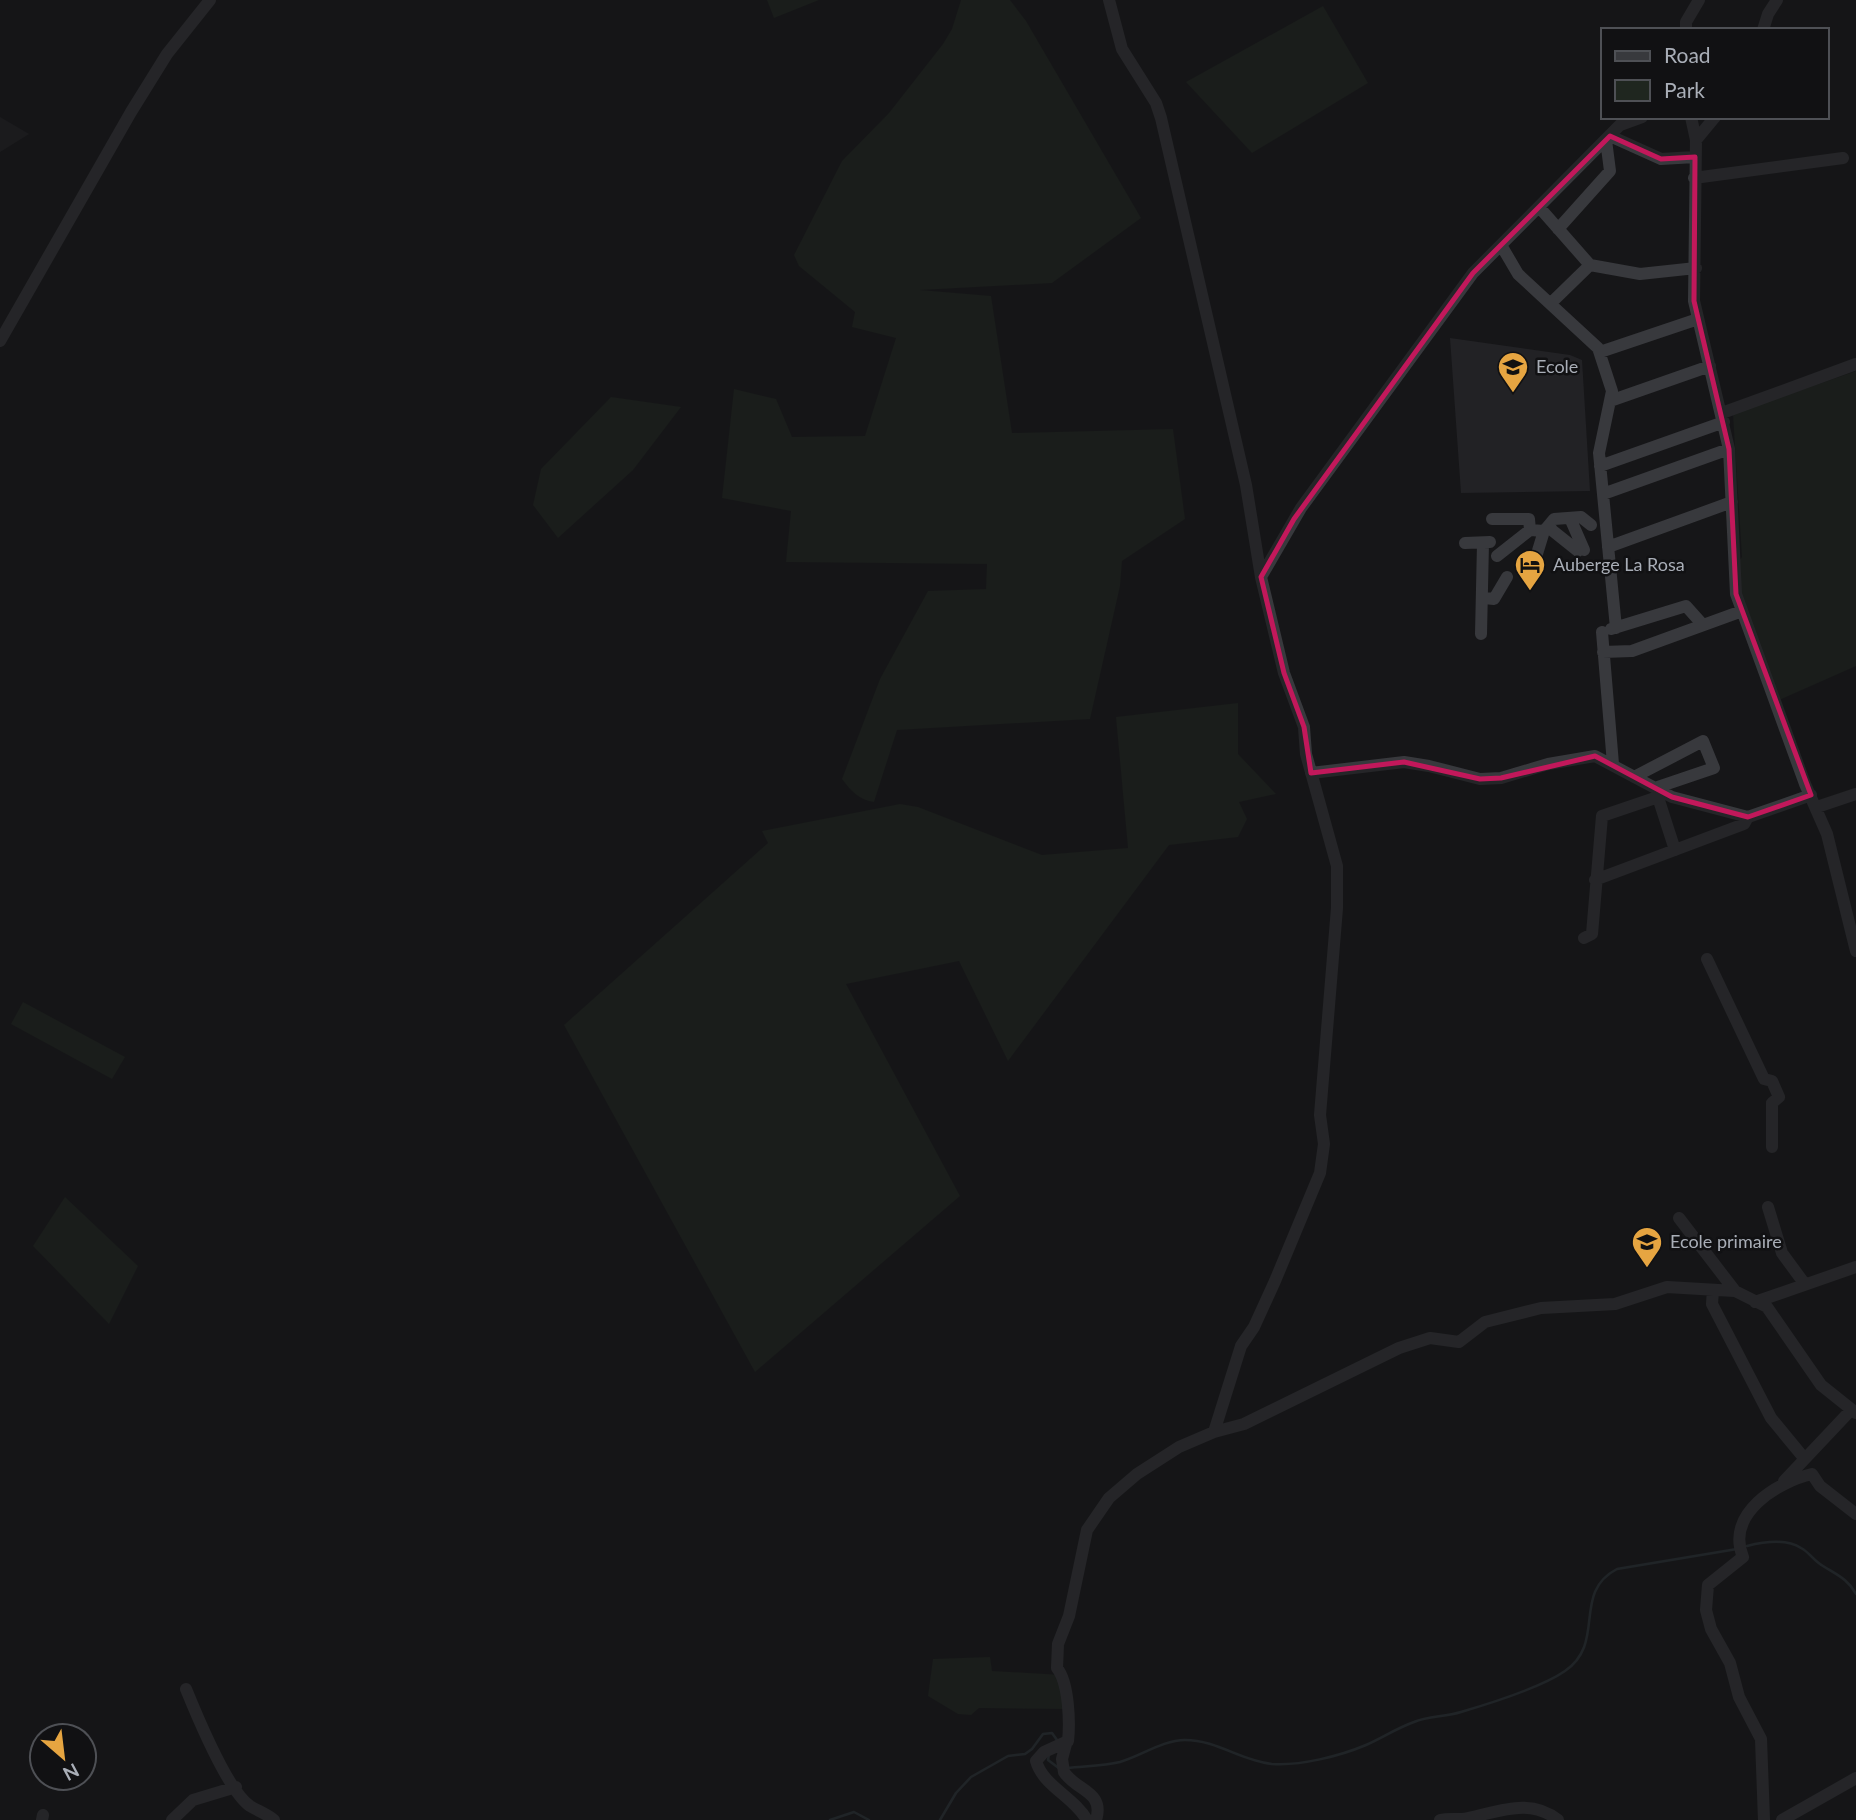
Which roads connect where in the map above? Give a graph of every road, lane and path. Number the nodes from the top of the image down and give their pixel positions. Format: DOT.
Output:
graph roads {
  1 [pos="210,0"];
  2 [pos="1109,0"];
  3 [pos="1699,0"];
  4 [pos="1777,0"];
  5 [pos="1686,28"];
  6 [pos="1764,28"];
  7 [pos="1636,119"];
  8 [pos="1691,119"];
  9 [pos="1713,119"];
  10 [pos="1608,138"];
  11 [pos="1696,140"];
  12 [pos="1695,157"];
  13 [pos="1843,158"];
  14 [pos="1694,178"];
  15 [pos="1539,207"];
  16 [pos="1558,229"];
  17 [pos="1501,245"];
  18 [pos="1590,265"];
  19 [pos="1696,268"];
  20 [pos="1551,303"];
  21 [pos="1698,319"];
  22 [pos="0,341"];
  23 [pos="1600,352"];
  24 [pos="1856,364"];
  25 [pos="1710,366"];
  26 [pos="1610,401"];
  27 [pos="1723,417"];
  28 [pos="1729,449"];
  29 [pos="1600,466"];
  30 [pos="1603,494"];
  31 [pos="1732,502"];
  32 [pos="1570,518"];
  33 [pos="1492,519"];
  34 [pos="1591,525"];
  35 [pos="1546,529"];
  36 [pos="1530,530"];
  37 [pos="1476,544"];
  38 [pos="1608,547"];
  39 [pos="1497,556"];
  40 [pos="1261,577"];
  41 [pos="1507,577"];
  42 [pos="1528,580"];
  43 [pos="1484,598"];
  44 [pos="1742,611"];
  45 [pos="1703,625"];
  46 [pos="1616,628"];
  47 [pos="1481,634"];
  48 [pos="1603,652"];
  49 [pos="1613,764"];
  50 [pos="1311,773"];
  51 [pos="1634,777"];
  52 [pos="1656,793"];
  53 [pos="1856,794"];
  54 [pos="1814,801"];
  55 [pos="1748,817"];
  56 [pos="1675,850"];
  57 [pos="1595,880"];
  58 [pos="1584,938"];
  59 [pos="1856,951"];
  60 [pos="1707,959"];
  61 [pos="1772,1147"];
  62 [pos="1768,1207"];
  63 [pos="1679,1217"];
  64 [pos="1856,1267"];
  65 [pos="1804,1283"];
  66 [pos="1713,1290"];
  67 [pos="1735,1291"];
  68 [pos="1755,1302"];
  69 [pos="1853,1411"];
  70 [pos="1214,1432"];
  71 [pos="1804,1458"];
  72 [pos="1779,1488"];
  73 [pos="1856,1514"];
  74 [pos="186,1689"];
  75 [pos="1066,1744"];
  76 [pos="1856,1778"];
  77 [pos="236,1787"];
  78 [pos="172,1820"];
  79 [pos="274,1820"];
  80 [pos="1087,1820"];
  81 [pos="1096,1820"];
  82 [pos="1440,1820"];
  83 [pos="1558,1820"];
  84 [pos="1764,1820"];
  85 [pos="1782,1820"];
  1 -- 22 [label="street"];
  2 -- 40 [label="street"];
  3 -- 5 [label="street"];
  4 -- 6 [label="street"];
  7 -- 10 [label="street"];
  8 -- 11 [label="street"];
  9 -- 11 [label="street"];
  10 -- 12 [label="street"];
  10 -- 15 [label="street"];
  10 -- 16 [label="street"];
  11 -- 12 [label="street"];
  12 -- 14 [label="street"];
  13 -- 14 [label="street"];
  14 -- 19 [label="street"];
  15 -- 16 [label="street"];
  15 -- 17 [label="street"];
  16 -- 18 [label="street"];
  17 -- 20 [label="street"];
  17 -- 40 [label="street"];
  18 -- 19 [label="street"];
  18 -- 20 [label="street"];
  19 -- 21 [label="street"];
  20 -- 23 [label="street"];
  21 -- 23 [label="street"];
  21 -- 25 [label="street"];
  23 -- 26 [label="street"];
  24 -- 27 [label="street"];
  25 -- 26 [label="street"];
  25 -- 27 [label="street"];
  26 -- 29 [label="street"];
  27 -- 28 [label="street"];
  27 -- 29 [label="street"];
  28 -- 30 [label="street"];
  28 -- 31 [label="street"];
  29 -- 30 [label="street"];
  30 -- 38 [label="street"];
  31 -- 38 [label="street"];
  31 -- 44 [label="street"];
  32 -- 34 [label="street"];
  32 -- 35 [label="street"];
  32 -- 35 [label="street"];
  33 -- 36 [label="street"];
  35 -- 36 [label="street"];
  35 -- 42 [label="street"];
  36 -- 39 [label="street"];
  37 -- 43 [label="street"];
  38 -- 46 [label="street"];
  40 -- 50 [label="street"];
  41 -- 43 [label="street"];
  43 -- 47 [label="street"];
  44 -- 45 [label="street"];
  44 -- 54 [label="street"];
  45 -- 46 [label="street"];
  45 -- 48 [label="street"];
  46 -- 48 [label="street"];
  48 -- 49 [label="street"];
  49 -- 50 [label="street"];
  49 -- 51 [label="street"];
  50 -- 70 [label="street"];
  51 -- 52 [label="street"];
  51 -- 52 [label="street"];
  52 -- 55 [label="street"];
  52 -- 56 [label="street"];
  52 -- 57 [label="street"];
  53 -- 54 [label="street"];
  54 -- 55 [label="street"];
  54 -- 59 [label="street"];
  55 -- 56 [label="street"];
  56 -- 57 [label="street"];
  57 -- 58 [label="street"];
  60 -- 61 [label="street"];
  62 -- 65 [label="street"];
  63 -- 67 [label="street"];
  64 -- 65 [label="street"];
  65 -- 68 [label="street"];
  66 -- 67 [label="street"];
  66 -- 70 [label="street"];
  66 -- 71 [label="street"];
  67 -- 68 [label="street"];
  68 -- 69 [label="street"];
  69 -- 71 [label="street"];
  70 -- 75 [label="street"];
  71 -- 72 [label="street"];
  72 -- 73 [label="street"];
  72 -- 84 [label="street"];
  74 -- 77 [label="street"];
  75 -- 80 [label="street"];
  75 -- 81 [label="street"];
  76 -- 85 [label="street"];
  77 -- 78 [label="street"];
  77 -- 79 [label="street"];
  82 -- 83 [label="street"];
}
